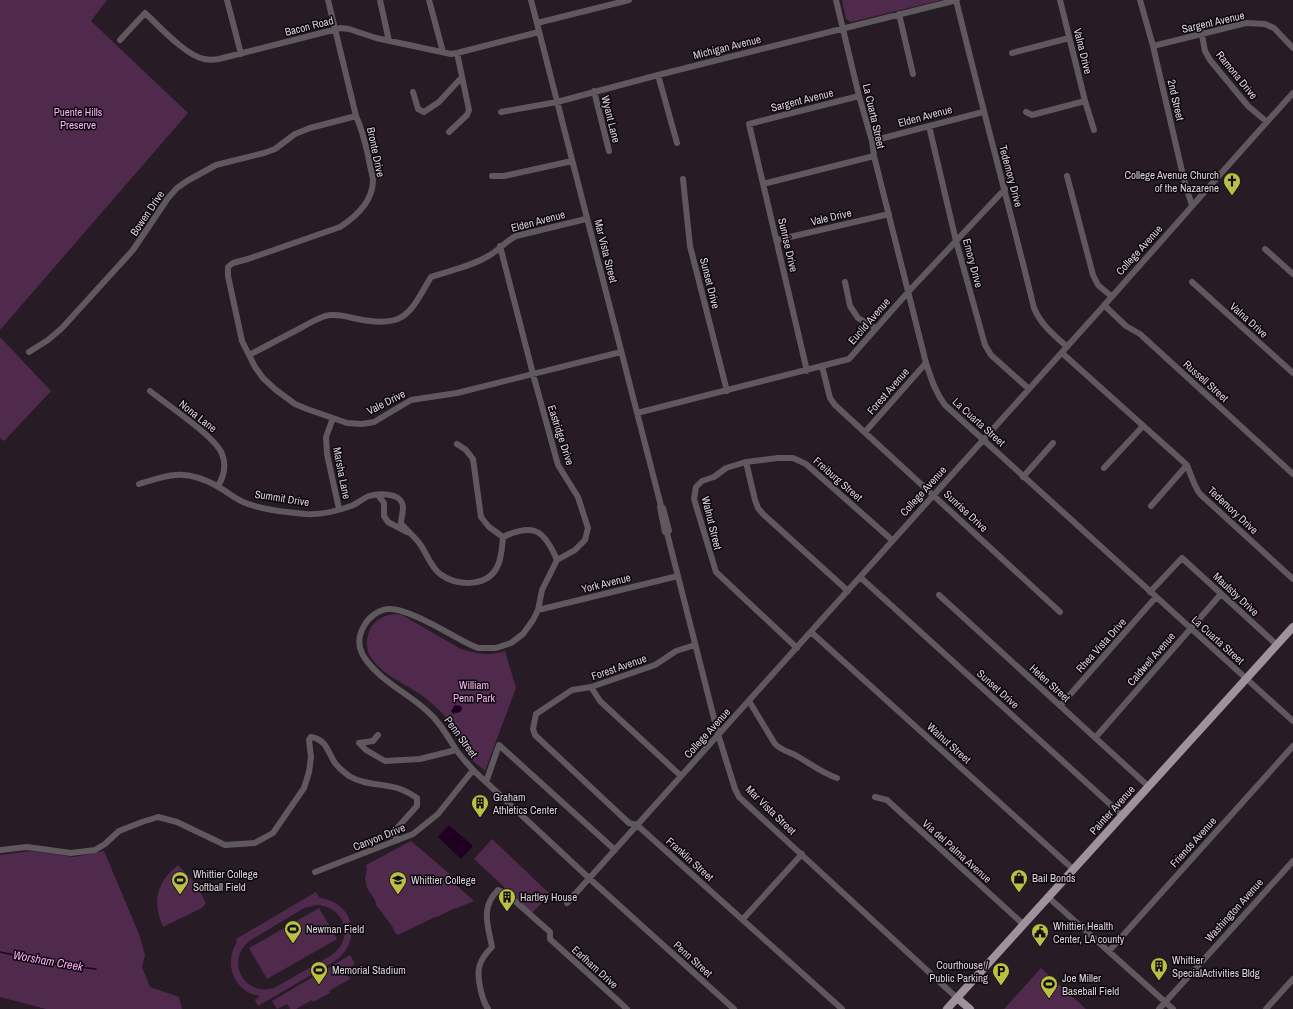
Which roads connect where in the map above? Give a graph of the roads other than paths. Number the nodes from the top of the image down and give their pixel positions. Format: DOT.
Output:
graph roads {
  1 [pos="228,0"];
  2 [pos="328,0"];
  3 [pos="380,0"];
  4 [pos="429,0"];
  5 [pos="532,0"];
  6 [pos="629,0"];
  7 [pos="836,0"];
  8 [pos="956,0"];
  9 [pos="1060,0"];
  10 [pos="1140,0"];
  11 [pos="899,14"];
  12 [pos="537,23"];
  13 [pos="843,28"];
  14 [pos="336,29"];
  15 [pos="539,32"];
  16 [pos="1202,35"];
  17 [pos="1069,38"];
  18 [pos="120,40"];
  19 [pos="389,40"];
  20 [pos="1153,46"];
  21 [pos="1293,48"];
  22 [pos="443,52"];
  23 [pos="457,53"];
  24 [pos="1012,53"];
  25 [pos="241,54"];
  26 [pos="913,74"];
  27 [pos="658,75"];
  28 [pos="462,77"];
  29 [pos="594,91"];
  30 [pos="413,92"];
  31 [pos="1293,93"];
  32 [pos="859,96"];
  33 [pos="1085,101"];
  34 [pos="557,102"];
  35 [pos="501,112"];
  36 [pos="983,112"];
  37 [pos="1026,112"];
  38 [pos="356,116"];
  39 [pos="1267,122"];
  40 [pos="749,124"];
  41 [pos="929,126"];
  42 [pos="1094,130"];
  43 [pos="449,132"];
  44 [pos="872,141"];
  45 [pos="677,142"];
  46 [pos="609,151"];
  47 [pos="874,156"];
  48 [pos="572,161"];
  49 [pos="492,176"];
  50 [pos="1067,176"];
  51 [pos="684,179"];
  52 [pos="763,184"];
  53 [pos="1005,189"];
  54 [pos="1192,205"];
  55 [pos="889,214"];
  56 [pos="586,219"];
  57 [pos="777,240"];
  58 [pos="956,241"];
  59 [pos="500,246"];
  60 [pos="1265,249"];
  61 [pos="228,267"];
  62 [pos="1293,274"];
  63 [pos="845,282"];
  64 [pos="1192,282"];
  65 [pos="909,291"];
  66 [pos="1111,296"];
  67 [pos="1104,305"];
  68 [pos="875,328"];
  69 [pos="1067,347"];
  70 [pos="29,352"];
  71 [pos="621,352"];
  72 [pos="1062,353"];
  73 [pos="248,355"];
  74 [pos="926,363"];
  75 [pos="822,366"];
  76 [pos="807,370"];
  77 [pos="1293,373"];
  78 [pos="533,374"];
  79 [pos="1028,389"];
  80 [pos="150,391"];
  81 [pos="727,391"];
  82 [pos="637,413"];
  83 [pos="333,418"];
  84 [pos="1143,426"];
  85 [pos="865,432"];
  86 [pos="983,439"];
  87 [pos="1053,443"];
  88 [pos="457,444"];
  89 [pos="746,462"];
  90 [pos="1187,465"];
  91 [pos="1104,468"];
  92 [pos="1293,474"];
  93 [pos="1023,477"];
  94 [pos="139,484"];
  95 [pos="218,486"];
  96 [pos="696,487"];
  97 [pos="378,495"];
  98 [pos="933,495"];
  99 [pos="1151,506"];
  100 [pos="339,509"];
  101 [pos="408,532"];
  102 [pos="502,537"];
  103 [pos="892,540"];
  104 [pos="557,560"];
  105 [pos="678,576"];
  106 [pos="860,577"];
  107 [pos="1293,579"];
  108 [pos="848,590"];
  109 [pos="1150,592"];
  110 [pos="939,594"];
  111 [pos="1222,594"];
  112 [pos="1156,597"];
  113 [pos="538,610"];
  114 [pos="1060,612"];
  115 [pos="1293,627"];
  116 [pos="1191,629"];
  117 [pos="812,632"];
  118 [pos="695,645"];
  119 [pos="1277,645"];
  120 [pos="796,648"];
  121 [pos="1246,679"];
  122 [pos="591,687"];
  123 [pos="749,701"];
  124 [pos="1060,706"];
  125 [pos="1293,721"];
  126 [pos="533,722"];
  127 [pos="718,734"];
  128 [pos="378,735"];
  129 [pos="1095,738"];
  130 [pos="1293,746"];
  131 [pos="456,750"];
  132 [pos="473,770"];
  133 [pos="681,776"];
  134 [pos="837,778"];
  135 [pos="486,782"];
  136 [pos="1148,786"];
  137 [pos="875,797"];
  138 [pos="1122,815"];
  139 [pos="637,825"];
  140 [pos="398,840"];
  141 [pos="0,850"];
  142 [pos="615,850"];
  143 [pos="802,854"];
  144 [pos="1293,861"];
  145 [pos="1073,870"];
  146 [pos="315,872"];
  147 [pos="590,878"];
  148 [pos="1048,896"];
  149 [pos="567,903"];
  150 [pos="743,919"];
  151 [pos="1023,924"];
  152 [pos="1109,951"];
  153 [pos="1293,979"];
  154 [pos="957,998"];
  155 [pos="1165,1002"];
  156 [pos="488,1009"];
  157 [pos="627,1009"];
  158 [pos="734,1009"];
  159 [pos="842,1009"];
  160 [pos="947,1009"];
  161 [pos="970,1009"];
  162 [pos="1158,1009"];
  163 [pos="1173,1009"];
  164 [pos="1266,1009"];
  1 -- 25 [label="street"];
  2 -- 14 [label="street, Bronte Drive"];
  3 -- 19 [label="street"];
  4 -- 22 [label="street"];
  5 -- 12 [label="street, Mar Vista Street"];
  6 -- 12 [label="street"];
  7 -- 13 [label="street, La Cuarta Street"];
  8 -- 11 [label="street, Michigan Avenue"];
  8 -- 36 [label="street, Tedemory Drive"];
  9 -- 17 [label="street, Valna Drive"];
  10 -- 20 [label="street, 2nd Street"];
  11 -- 13 [label="street, Michigan Avenue"];
  11 -- 26 [label="street"];
  12 -- 15 [label="street, Mar Vista Street"];
  13 -- 27 [label="street, Michigan Avenue"];
  13 -- 32 [label="street, La Cuarta Street"];
  14 -- 19 [label="street, Bacon Road"];
  14 -- 25 [label="street, Bacon Road"];
  14 -- 38 [label="street, Bronte Drive"];
  15 -- 23 [label="street, Bacon Road"];
  15 -- 34 [label="street, Mar Vista Street"];
  16 -- 20 [label="street, Sargent Avenue"];
  16 -- 21 [label="street, Sargent Avenue"];
  16 -- 39 [label="street, Ramona Drive"];
  17 -- 24 [label="street"];
  17 -- 33 [label="street, Valna Drive"];
  18 -- 25 [label="street, Bacon Road"];
  19 -- 22 [label="street, Bacon Road"];
  20 -- 54 [label="street, 2nd Street"];
  22 -- 23 [label="street, Bacon Road"];
  23 -- 28 [label="street"];
  27 -- 29 [label="street, Michigan Avenue"];
  27 -- 45 [label="street"];
  28 -- 30 [label="street"];
  28 -- 43 [label="street"];
  29 -- 34 [label="street, Michigan Avenue"];
  29 -- 46 [label="street, Wyant Lane"];
  31 -- 39 [label="street, College Avenue"];
  32 -- 40 [label="street, Sargent Avenue"];
  32 -- 44 [label="street, La Cuarta Street"];
  33 -- 37 [label="street"];
  33 -- 42 [label="street, Valna Drive"];
  34 -- 35 [label="street, Michigan Avenue"];
  34 -- 48 [label="street, Mar Vista Street"];
  36 -- 41 [label="street, Elden Avenue"];
  36 -- 53 [label="street, Tedemory Drive"];
  38 -- 61 [label="street, Bronte Drive"];
  38 -- 70 [label="street, Bowen Drive"];
  39 -- 54 [label="street, College Avenue"];
  40 -- 52 [label="street, Sunrise Drive"];
  41 -- 44 [label="street, Elden Avenue"];
  41 -- 58 [label="street, Emory Drive"];
  44 -- 47 [label="street, La Cuarta Street"];
  47 -- 52 [label="street"];
  47 -- 55 [label="street, La Cuarta Street"];
  48 -- 49 [label="street"];
  48 -- 56 [label="street, Mar Vista Street"];
  50 -- 66 [label="street"];
  51 -- 81 [label="street, Sunset Drive"];
  52 -- 57 [label="street, Sunrise Drive"];
  53 -- 58 [label="street, Euclid Avenue"];
  53 -- 69 [label="street, Tedemory Drive"];
  54 -- 66 [label="street, College Avenue"];
  55 -- 57 [label="street, Vale Drive"];
  55 -- 65 [label="street, La Cuarta Street"];
  56 -- 59 [label="street, Elden Avenue"];
  56 -- 71 [label="street, Mar Vista Street"];
  57 -- 76 [label="street, Sunrise Drive"];
  58 -- 65 [label="street, Euclid Avenue"];
  58 -- 79 [label="street, Emory Drive"];
  59 -- 73 [label="street, Elden Avenue"];
  59 -- 78 [label="street, Eastridge Drive"];
  60 -- 62 [label="street"];
  61 -- 73 [label="street, Vale Drive"];
  63 -- 68 [label="street"];
  64 -- 77 [label="street, Valna Drive"];
  65 -- 68 [label="street, Euclid Avenue"];
  65 -- 74 [label="street, La Cuarta Street"];
  66 -- 67 [label="street, College Avenue"];
  67 -- 69 [label="street, College Avenue"];
  67 -- 92 [label="street, Russell Street"];
  68 -- 75 [label="street, Euclid Avenue"];
  69 -- 72 [label="street, College Avenue"];
  71 -- 78 [label="street, Vale Drive"];
  71 -- 82 [label="street, Mar Vista Street"];
  72 -- 79 [label="street, College Avenue"];
  72 -- 84 [label="street, Tedemory Drive"];
  73 -- 83 [label="street, Vale Drive"];
  74 -- 85 [label="street, Forest Avenue"];
  74 -- 86 [label="street, La Cuarta Street"];
  75 -- 76 [label="street, Euclid Avenue"];
  75 -- 85 [label="street, Sunrise Drive"];
  76 -- 81 [label="street, Euclid Avenue"];
  78 -- 83 [label="street, Vale Drive"];
  78 -- 104 [label="street, Eastridge Drive"];
  79 -- 86 [label="street, College Avenue"];
  80 -- 95 [label="street, Nona Lane"];
  81 -- 82 [label="street, Euclid Avenue"];
  82 -- 105 [label="street, Mar Vista Street"];
  83 -- 100 [label="street, Marsha Lane"];
  84 -- 90 [label="street, Tedemory Drive"];
  84 -- 91 [label="street"];
  85 -- 98 [label="street, Sunrise Drive"];
  86 -- 93 [label="street, La Cuarta Street"];
  86 -- 98 [label="street, College Avenue"];
  87 -- 93 [label="street"];
  88 -- 102 [label="street"];
  89 -- 96 [label="street, Freiburg Street"];
  89 -- 103 [label="street, Freiburg Street"];
  89 -- 108 [label="street"];
  90 -- 99 [label="street"];
  90 -- 107 [label="street, Tedemory Drive"];
  93 -- 109 [label="street, La Cuarta Street"];
  94 -- 95 [label="street, Summit Drive"];
  95 -- 100 [label="street, Summit Drive"];
  96 -- 120 [label="street, Walnut Street"];
  97 -- 100 [label="street, Summit Drive"];
  97 -- 101 [label="street, Summit Drive"];
  97 -- 101 [label="street, Summit Drive"];
  98 -- 103 [label="street, College Avenue"];
  98 -- 114 [label="street, Sunrise Drive"];
  101 -- 102 [label="street, Summit Drive"];
  102 -- 104 [label="street"];
  103 -- 106 [label="street, College Avenue"];
  104 -- 113 [label="street"];
  105 -- 113 [label="street, York Avenue"];
  105 -- 118 [label="street, Mar Vista Street"];
  106 -- 108 [label="street, College Avenue"];
  106 -- 138 [label="street, Sunset Drive"];
  108 -- 117 [label="street, College Avenue"];
  109 -- 111 [label="street, Maulsby Drive"];
  109 -- 112 [label="street, La Cuarta Street"];
  110 -- 124 [label="street, Helen Street"];
  111 -- 116 [label="street, Caldwell Avenue"];
  111 -- 119 [label="street, Maulsby Drive"];
  112 -- 116 [label="street, La Cuarta Street"];
  112 -- 124 [label="street, Rhea Vista Drive"];
  113 -- 131 [label="street, Penn Street"];
  115 -- 119 [label="main road, Painter Avenue"];
  116 -- 121 [label="street, La Cuarta Street"];
  116 -- 129 [label="street, Caldwell Avenue"];
  117 -- 120 [label="street, College Avenue"];
  117 -- 145 [label="street, Walnut Street"];
  118 -- 122 [label="street, Forest Avenue"];
  118 -- 127 [label="street, Mar Vista Street"];
  119 -- 121 [label="main road, Painter Avenue"];
  120 -- 123 [label="street, College Avenue"];
  121 -- 125 [label="street, La Cuarta Street"];
  121 -- 136 [label="main road, Painter Avenue"];
  122 -- 126 [label="street, Forest Avenue"];
  122 -- 133 [label="street"];
  123 -- 127 [label="street, College Avenue"];
  123 -- 134 [label="street"];
  124 -- 129 [label="street, Helen Street"];
  126 -- 139 [label="street, Franklin Street"];
  127 -- 133 [label="street, College Avenue"];
  127 -- 143 [label="street, Mar Vista Street"];
  128 -- 131 [label="street"];
  129 -- 136 [label="street, Helen Street"];
  130 -- 152 [label="street, Friends Avenue"];
  131 -- 132 [label="street, Penn Street"];
  132 -- 135 [label="street, Penn Street"];
  132 -- 140 [label="street, Canyon Drive"];
  133 -- 139 [label="street, College Avenue"];
  135 -- 142 [label="street"];
  135 -- 147 [label="street, Penn Street"];
  136 -- 138 [label="main road, Painter Avenue"];
  137 -- 151 [label="street, Via del Palma Avenue"];
  138 -- 145 [label="main road, Painter Avenue"];
  139 -- 142 [label="street, College Avenue"];
  139 -- 150 [label="street, Franklin Street"];
  140 -- 141 [label="street"];
  140 -- 146 [label="street, Canyon Drive"];
  142 -- 147 [label="street, College Avenue"];
  143 -- 150 [label="street"];
  143 -- 154 [label="street, Mar Vista Street"];
  144 -- 155 [label="street, Washington Avenue"];
  145 -- 148 [label="main road, Painter Avenue"];
  147 -- 149 [label="street, College Avenue"];
  147 -- 158 [label="street, Penn Street"];
  148 -- 151 [label="main road, Painter Avenue"];
  148 -- 152 [label="street"];
  150 -- 159 [label="street, Franklin Street"];
  151 -- 154 [label="main road, Painter Avenue"];
  152 -- 155 [label="street"];
  153 -- 164 [label="street"];
  154 -- 160 [label="main road, Painter Avenue"];
  154 -- 161 [label="main road, Mar Vista Street"];
  155 -- 162 [label="street, Washington Avenue"];
  155 -- 163 [label="street"];
  156 -- 157 [label="street, Earlham Drive"];
}
